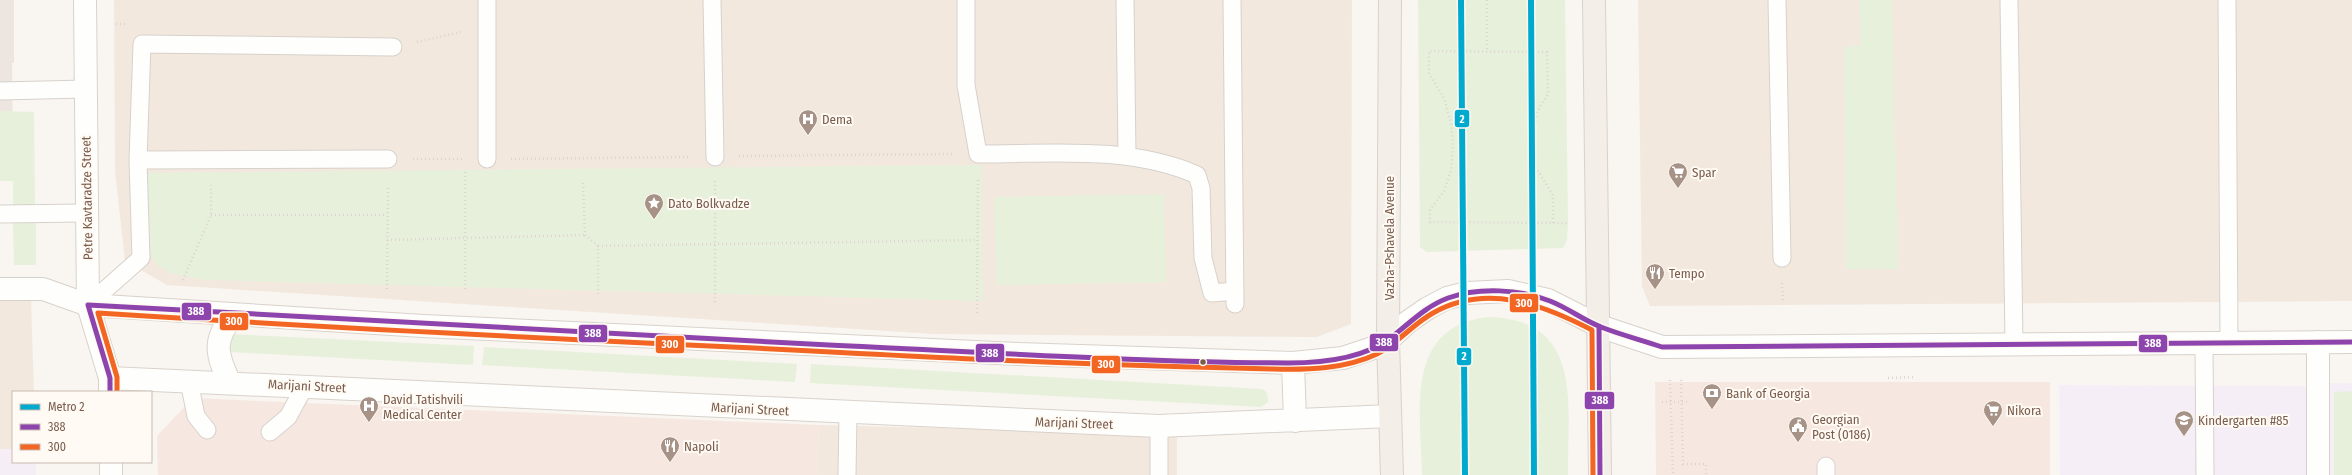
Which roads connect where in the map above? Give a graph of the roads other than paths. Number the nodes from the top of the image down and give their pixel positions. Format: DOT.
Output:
graph roads {
  1 [pos="85,0"];
  2 [pos="487,0"];
  3 [pos="712,0"];
  4 [pos="966,0"];
  5 [pos="1125,0"];
  6 [pos="1232,0"];
  7 [pos="1390,0"];
  8 [pos="1594,0"];
  9 [pos="1777,0"];
  10 [pos="2009,0"];
  11 [pos="2228,0"];
  12 [pos="393,47"];
  13 [pos="85,89"];
  14 [pos="0,91"];
  15 [pos="1127,155"];
  16 [pos="715,157"];
  17 [pos="388,159"];
  18 [pos="487,159"];
  19 [pos="138,160"];
  20 [pos="87,213"];
  21 [pos="0,214"];
  22 [pos="1782,258"];
  23 [pos="0,289"];
  24 [pos="88,305"];
  25 [pos="236,314"];
  26 [pos="1599,326"];
  27 [pos="1388,340"];
  28 [pos="2229,342"];
  29 [pos="2318,342"];
  30 [pos="2352,342"];
  31 [pos="2204,343"];
  32 [pos="2014,344"];
  33 [pos="1293,363"];
  34 [pos="189,381"];
  35 [pos="230,383"];
  36 [pos="110,385"];
  37 [pos="305,386"];
  38 [pos="848,414"];
  39 [pos="1390,416"];
  40 [pos="1295,422"];
  41 [pos="1159,426"];
  42 [pos="207,430"];
  43 [pos="270,432"];
  44 [pos="111,463"];
  45 [pos="111,475"];
  46 [pos="847,475"];
  47 [pos="1159,475"];
  48 [pos="1392,475"];
  49 [pos="1600,475"];
  50 [pos="2205,475"];
  51 [pos="2318,475"];
  1 -- 13 [label="street, Petre Kavtaradze Street"];
  2 -- 18 [label="lane"];
  3 -- 16 [label="lane"];
  4 -- 15 [label="lane"];
  5 -- 15 [label="lane"];
  6 -- 15 [label="lane"];
  7 -- 27 [label="main road, Vazha-Pshavela Avenue"];
  8 -- 26 [label="main road"];
  9 -- 22 [label="lane"];
  10 -- 32 [label="lane"];
  11 -- 28 [label="lane"];
  12 -- 19 [label="lane"];
  13 -- 14 [label="lane"];
  13 -- 20 [label="street, Petre Kavtaradze Street"];
  17 -- 19 [label="lane"];
  19 -- 24 [label="lane"];
  20 -- 21 [label="lane"];
  20 -- 24 [label="street, Petre Kavtaradze Street"];
  23 -- 24 [label="street"];
  24 -- 25 [label="street"];
  24 -- 36 [label="street, Petre Kavtaradze Street"];
  25 -- 33 [label="street"];
  25 -- 35 [label="street"];
  26 -- 27 [label="street"];
  26 -- 32 [label="street"];
  26 -- 49 [label="main road"];
  27 -- 33 [label="street"];
  27 -- 39 [label="main road, Vazha-Pshavela Avenue"];
  28 -- 29 [label="street"];
  28 -- 31 [label="street"];
  29 -- 30 [label="street"];
  29 -- 51 [label="street"];
  31 -- 32 [label="street"];
  31 -- 50 [label="lane"];
  33 -- 40 [label="street"];
  34 -- 35 [label="street, Marijani Street"];
  34 -- 36 [label="street, Marijani Street"];
  34 -- 42 [label="lane"];
  35 -- 37 [label="street, Marijani Street"];
  37 -- 38 [label="street, Marijani Street"];
  37 -- 43 [label="lane"];
  38 -- 41 [label="street, Marijani Street"];
  38 -- 46 [label="lane"];
  39 -- 40 [label="street, Marijani Street"];
  39 -- 48 [label="main road, Vazha-Pshavela Avenue"];
  40 -- 41 [label="street, Marijani Street"];
  41 -- 47 [label="lane"];
  44 -- 45 [label="street"];
}
